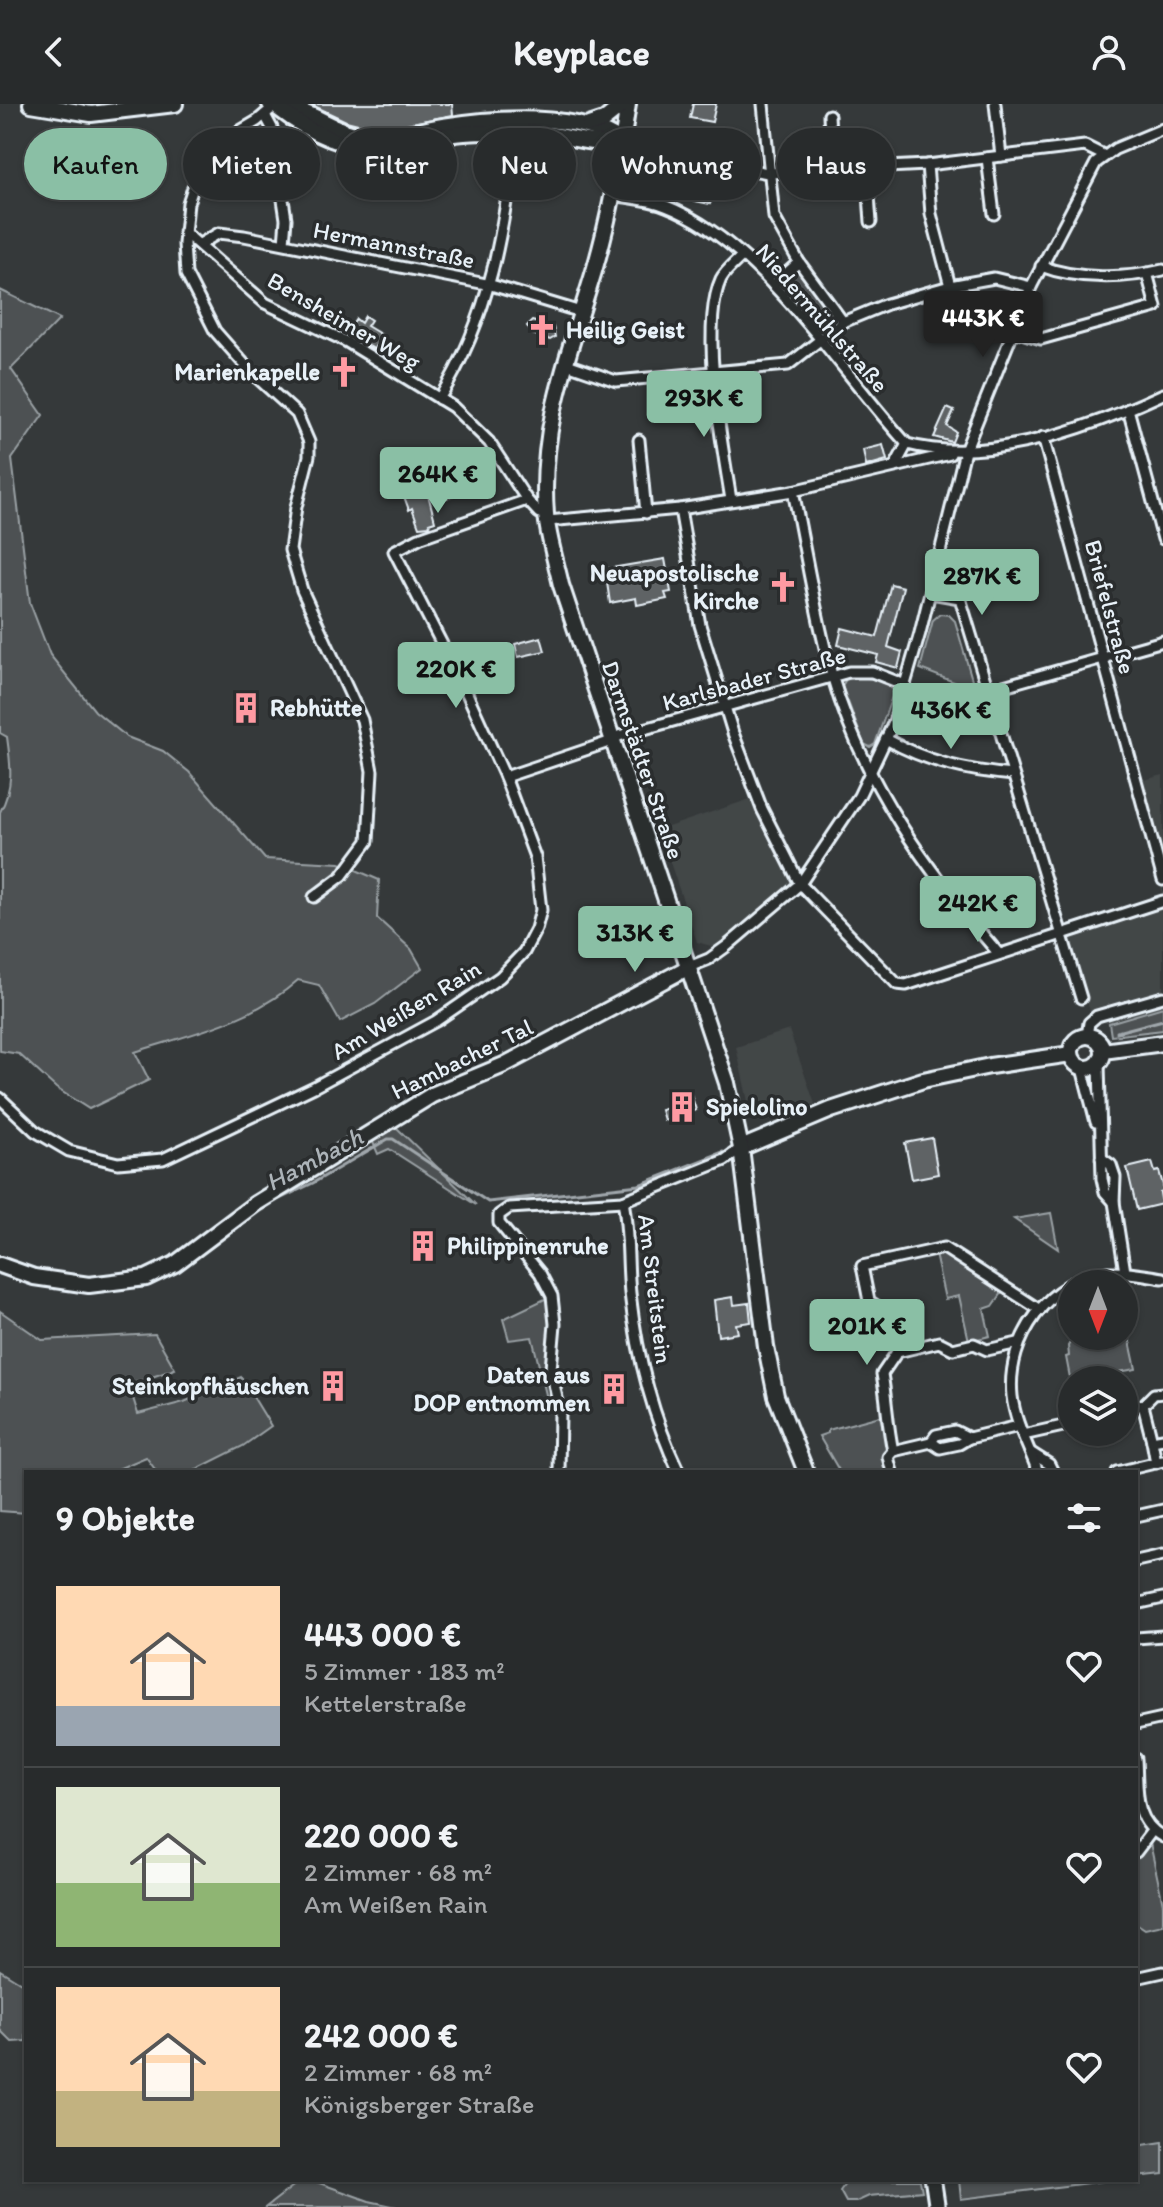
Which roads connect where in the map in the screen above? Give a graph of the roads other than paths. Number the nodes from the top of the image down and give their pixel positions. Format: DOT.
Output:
graph roads {
  1 [pos="31,104"];
  2 [pos="175,104"];
  3 [pos="626,104"];
  4 [pos="763,104"];
  5 [pos="995,104"];
  6 [pos="272,107"];
  7 [pos="829,115"];
  8 [pos="589,125"];
  9 [pos="598,128"];
  10 [pos="624,128"];
  11 [pos="830,128"];
  12 [pos="473,133"];
  13 [pos="1160,133"];
  14 [pos="1103,155"];
  15 [pos="1001,156"];
  16 [pos="987,158"];
  17 [pos="927,165"];
  18 [pos="895,167"];
  19 [pos="761,172"];
  20 [pos="768,173"];
  21 [pos="777,173"];
  22 [pos="505,200"];
  23 [pos="611,200"];
  24 [pos="636,200"];
  25 [pos="869,200"];
  26 [pos="994,214"];
  27 [pos="871,222"];
  28 [pos="184,232"];
  29 [pos="284,243"];
  30 [pos="200,244"];
  31 [pos="742,256"];
  32 [pos="799,262"];
  33 [pos="1041,266"];
  34 [pos="1163,270"];
  35 [pos="1147,273"];
  36 [pos="491,285"];
  37 [pos="773,285"];
  38 [pos="950,286"];
  39 [pos="1031,287"];
  40 [pos="581,312"];
  41 [pos="843,322"];
  42 [pos="1012,330"];
  43 [pos="819,340"];
  44 [pos="564,363"];
  45 [pos="715,373"];
  46 [pos="1163,394"];
  47 [pos="439,399"];
  48 [pos="1128,409"];
  49 [pos="1043,437"];
  50 [pos="639,440"];
  51 [pos="907,444"];
  52 [pos="965,451"];
  53 [pos="895,466"];
  54 [pos="793,491"];
  55 [pos="527,500"];
  56 [pos="731,500"];
  57 [pos="680,509"];
  58 [pos="646,513"];
  59 [pos="547,517"];
  60 [pos="1163,539"];
  61 [pos="931,593"];
  62 [pos="1163,641"];
  63 [pos="1103,659"];
  64 [pos="832,676"];
  65 [pos="905,685"];
  66 [pos="986,691"];
  67 [pos="724,707"];
  68 [pos="612,739"];
  69 [pos="886,739"];
  70 [pos="870,774"];
  71 [pos="1013,775"];
  72 [pos="505,777"];
  73 [pos="1163,880"];
  74 [pos="800,884"];
  75 [pos="314,897"];
  76 [pos="1163,901"];
  77 [pos="1061,934"];
  78 [pos="999,954"];
  79 [pos="689,967"];
  80 [pos="1163,997"];
  81 [pos="1081,998"];
  82 [pos="1087,1036"];
  83 [pos="1163,1043"];
  84 [pos="1071,1054"];
  85 [pos="1101,1057"];
  86 [pos="1082,1068"];
  87 [pos="0,1098"];
  88 [pos="1098,1128"];
  89 [pos="741,1148"];
  90 [pos="623,1201"];
  91 [pos="0,1265"];
  92 [pos="1125,1270"];
  93 [pos="1138,1274"];
  94 [pos="1163,1278"];
  95 [pos="1058,1291"];
  96 [pos="1040,1310"];
  97 [pos="1018,1343"];
  98 [pos="897,1352"];
  99 [pos="1163,1393"];
  100 [pos="1143,1405"];
  101 [pos="1138,1406"];
  102 [pos="1058,1426"];
  103 [pos="1021,1431"];
  104 [pos="1163,1439"];
  105 [pos="1152,1441"];
  106 [pos="893,1451"];
  107 [pos="1030,1452"];
  108 [pos="1160,1462"];
  109 [pos="559,1470"];
  110 [pos="678,1470"];
  111 [pos="805,1470"];
  112 [pos="891,1470"];
  113 [pos="1037,1470"];
  114 [pos="1052,1470"];
  115 [pos="1126,1470"];
  116 [pos="1163,1510"];
  117 [pos="1138,1516"];
  118 [pos="1163,1555"];
  119 [pos="1138,1561"];
  120 [pos="1163,1598"];
  121 [pos="1138,1604"];
  122 [pos="1163,1636"];
  123 [pos="1138,1638"];
  124 [pos="1163,1718"];
  125 [pos="1138,1724"];
  126 [pos="1138,1793"];
  127 [pos="1152,1831"];
  128 [pos="1163,1837"];
  129 [pos="1138,1849"];
  130 [pos="1163,1972"];
  131 [pos="1138,1978"];
  132 [pos="933,2182"];
  133 [pos="937,2207"];
  1 -- 2 [label="main road"];
  3 -- 8 [label="main road"];
  3 -- 10 [label="main road, Darmstädter Straße"];
  4 -- 20 [label="street"];
  5 -- 15 [label="street"];
  6 -- 8 [label="main road"];
  6 -- 12 [label="main road"];
  6 -- 28 [label="street"];
  6 -- 29 [label="street"];
  7 -- 11 [label="street"];
  8 -- 9 [label="main road"];
  13 -- 14 [label="street"];
  14 -- 15 [label="street"];
  14 -- 33 [label="street"];
  15 -- 16 [label="street"];
  16 -- 17 [label="street"];
  16 -- 26 [label="street"];
  17 -- 18 [label="street"];
  17 -- 38 [label="street"];
  19 -- 20 [label="street"];
  20 -- 21 [label="street"];
  20 -- 32 [label="street"];
  22 -- 36 [label="street"];
  23 -- 40 [label="main road, Darmstädter Straße"];
  24 -- 31 [label="street, Niedermühlstraße"];
  25 -- 27 [label="street"];
  28 -- 30 [label="street, Bensheimer Weg"];
  28 -- 75 [label="street"];
  29 -- 30 [label="street, Hermannstraße"];
  29 -- 36 [label="street, Hermannstraße"];
  30 -- 47 [label="street, Bensheimer Weg"];
  31 -- 37 [label="street, Niedermühlstraße"];
  31 -- 45 [label="street"];
  32 -- 37 [label="street"];
  32 -- 41 [label="street"];
  33 -- 35 [label="street"];
  33 -- 39 [label="street"];
  34 -- 35 [label="street"];
  35 -- 42 [label="street"];
  36 -- 40 [label="street, Hermannstraße"];
  36 -- 47 [label="street"];
  37 -- 43 [label="street, Niedermühlstraße"];
  38 -- 39 [label="street"];
  38 -- 41 [label="street"];
  39 -- 42 [label="street"];
  40 -- 44 [label="main road, Darmstädter Straße"];
  41 -- 43 [label="street"];
  42 -- 52 [label="street"];
  43 -- 45 [label="street"];
  43 -- 51 [label="street, Niedermühlstraße"];
  44 -- 45 [label="street"];
  44 -- 59 [label="main road, Darmstädter Straße"];
  45 -- 56 [label="street"];
  46 -- 48 [label="street"];
  47 -- 55 [label="street, Bensheimer Weg"];
  48 -- 49 [label="street"];
  48 -- 60 [label="street"];
  49 -- 52 [label="street"];
  49 -- 63 [label="street, Briefelstraße"];
  50 -- 58 [label="street"];
  51 -- 52 [label="street"];
  51 -- 53 [label="street"];
  52 -- 53 [label="street"];
  52 -- 61 [label="street"];
  53 -- 54 [label="street"];
  54 -- 56 [label="street"];
  54 -- 64 [label="street"];
  55 -- 59 [label="street, Bensheimer Weg"];
  55 -- 72 [label="street, Am Weißen Rain"];
  56 -- 57 [label="street"];
  57 -- 58 [label="street"];
  57 -- 67 [label="street"];
  58 -- 59 [label="street"];
  59 -- 68 [label="main road, Darmstädter Straße"];
  61 -- 65 [label="street"];
  61 -- 66 [label="street"];
  62 -- 63 [label="street"];
  63 -- 66 [label="street"];
  63 -- 73 [label="street, Briefelstraße"];
  64 -- 65 [label="street, Karlsbader Straße"];
  64 -- 67 [label="street, Karlsbader Straße"];
  64 -- 70 [label="street"];
  65 -- 69 [label="street"];
  66 -- 71 [label="street"];
  67 -- 68 [label="street, Karlsbader Straße"];
  67 -- 74 [label="street"];
  68 -- 72 [label="street, Karlsbader Straße"];
  68 -- 79 [label="main road, Darmstädter Straße"];
  69 -- 70 [label="street"];
  69 -- 71 [label="street"];
  70 -- 74 [label="street"];
  70 -- 78 [label="street"];
  71 -- 77 [label="street"];
  72 -- 87 [label="street, Am Weißen Rain"];
  74 -- 78 [label="street"];
  74 -- 79 [label="street"];
  76 -- 77 [label="street"];
  77 -- 78 [label="street"];
  77 -- 81 [label="street"];
  79 -- 89 [label="main road, Darmstädter Straße"];
  79 -- 91 [label="main road, Hambacher Tal"];
  80 -- 82 [label="street"];
  82 -- 84 [label="main road"];
  82 -- 85 [label="main road"];
  83 -- 85 [label="main road"];
  84 -- 86 [label="main road"];
  84 -- 89 [label="main road"];
  85 -- 86 [label="main road"];
  85 -- 88 [label="street"];
  86 -- 88 [label="street"];
  88 -- 92 [label="street"];
  89 -- 90 [label="street"];
  89 -- 111 [label="main road, Darmstädter Straße"];
  90 -- 109 [label="street"];
  90 -- 110 [label="street, Am Streitstein"];
  93 -- 94 [label="street"];
  95 -- 96 [label="street"];
  96 -- 97 [label="street"];
  96 -- 98 [label="street"];
  97 -- 98 [label="street"];
  97 -- 103 [label="street"];
  98 -- 106 [label="street"];
  99 -- 100 [label="street"];
  100 -- 101 [label="street"];
  100 -- 105 [label="street"];
  102 -- 103 [label="street"];
  103 -- 106 [label="street"];
  103 -- 107 [label="street"];
  104 -- 105 [label="street"];
  105 -- 108 [label="street"];
  106 -- 112 [label="street"];
  107 -- 113 [label="street"];
  107 -- 114 [label="street"];
  108 -- 115 [label="street"];
  116 -- 117 [label="street"];
  118 -- 119 [label="street"];
  120 -- 121 [label="street"];
  122 -- 123 [label="street"];
  124 -- 125 [label="street"];
  126 -- 127 [label="street"];
  127 -- 128 [label="street"];
  127 -- 129 [label="street"];
  130 -- 131 [label="street"];
  132 -- 133 [label="main road"];
}
